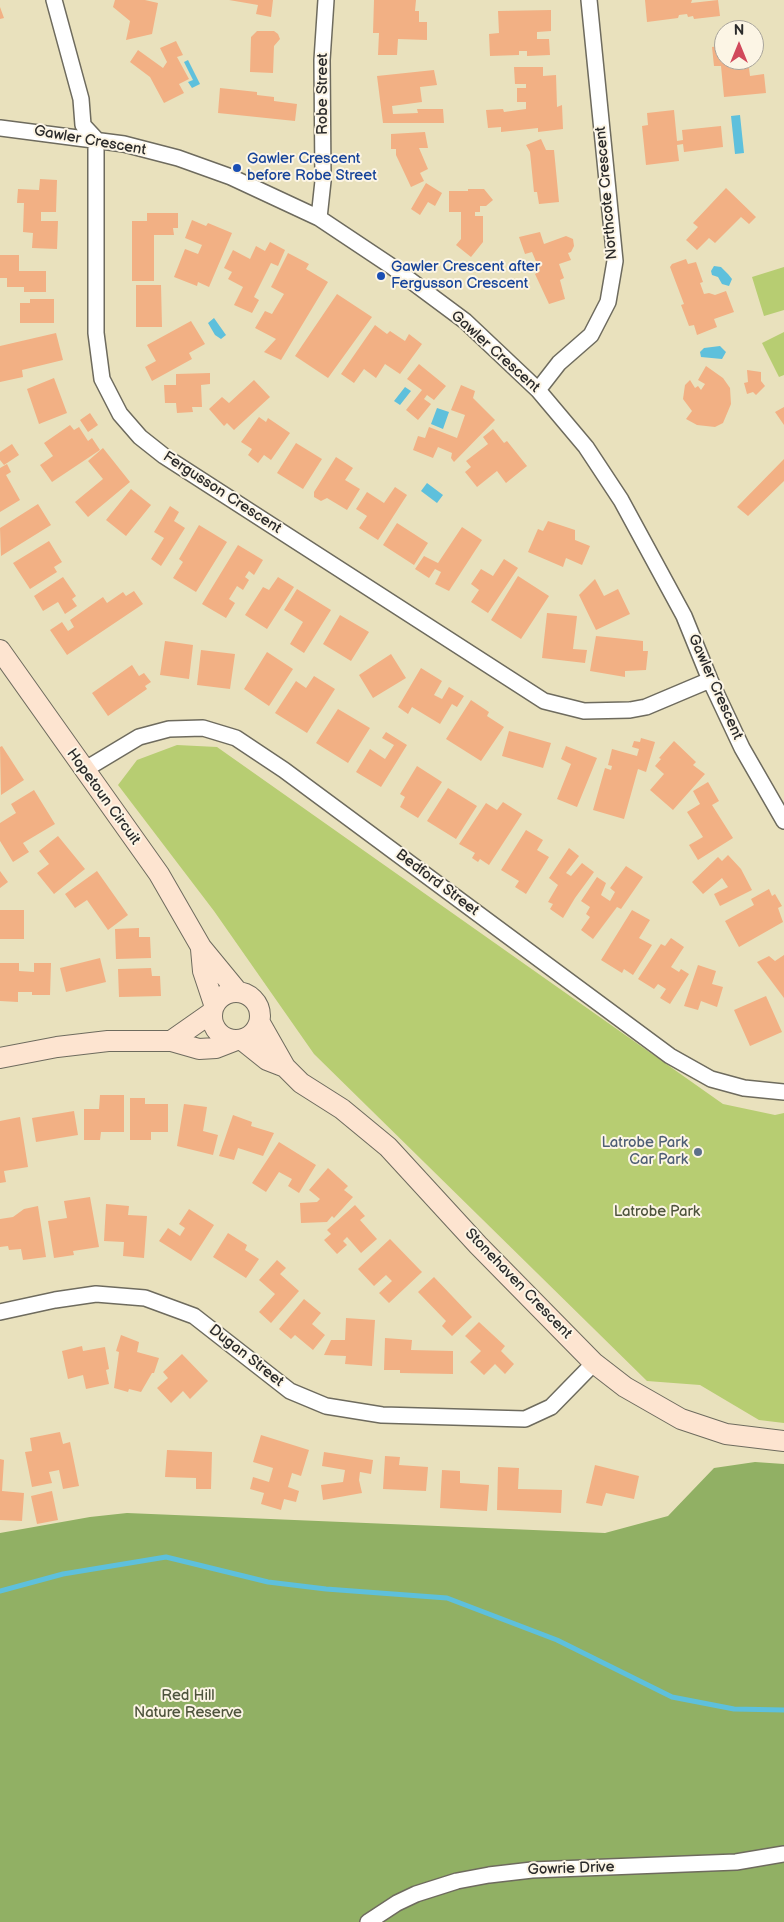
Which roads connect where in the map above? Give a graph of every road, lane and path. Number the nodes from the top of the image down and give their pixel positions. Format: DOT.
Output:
graph roads {
  1 [pos="54,0"];
  2 [pos="326,0"];
  3 [pos="589,0"];
  4 [pos="0,128"];
  5 [pos="96,139"];
  6 [pos="319,218"];
  7 [pos="538,390"];
  8 [pos="0,650"];
  9 [pos="710,680"];
  10 [pos="84,770"];
  11 [pos="784,820"];
  12 [pos="201,947"];
  13 [pos="238,992"];
  14 [pos="213,1008"];
  15 [pos="260,1023"];
  16 [pos="171,1041"];
  17 [pos="238,1041"];
  18 [pos="0,1058"];
  19 [pos="285,1067"];
  20 [pos="784,1092"];
  21 [pos="0,1312"];
  22 [pos="594,1363"];
  23 [pos="784,1441"];
  24 [pos="784,1854"];
  25 [pos="368,1922"];
  1 -- 5 [label="street"];
  2 -- 6 [label="street, Robe Street"];
  3 -- 7 [label="street, Northcote Crescent"];
  4 -- 5 [label="street, Gawler Crescent"];
  5 -- 6 [label="street, Gawler Crescent"];
  5 -- 9 [label="street, Fergusson Crescent"];
  6 -- 7 [label="street, Gawler Crescent"];
  7 -- 9 [label="street, Gawler Crescent"];
  8 -- 10 [label="main road, Hopetoun Circuit"];
  9 -- 11 [label="street, Gawler Crescent"];
  10 -- 12 [label="main road, Hopetoun Circuit"];
  10 -- 20 [label="street, Bedford Street"];
  12 -- 13 [label="main road, Hopetoun Circuit"];
  12 -- 14 [label="main road, Hopetoun Circuit"];
  13 -- 14 [label="main road"];
  13 -- 15 [label="main road"];
  14 -- 16 [label="main road"];
  14 -- 17 [label="main road"];
  15 -- 17 [label="main road"];
  15 -- 19 [label="main road, Stonehaven Crescent"];
  16 -- 17 [label="main road"];
  16 -- 18 [label="main road"];
  17 -- 19 [label="main road, Stonehaven Crescent"];
  19 -- 22 [label="main road, Stonehaven Crescent"];
  21 -- 22 [label="street, Dugan Street"];
  22 -- 23 [label="main road, Stonehaven Crescent"];
  24 -- 25 [label="street, Gowrie Drive"];
}
